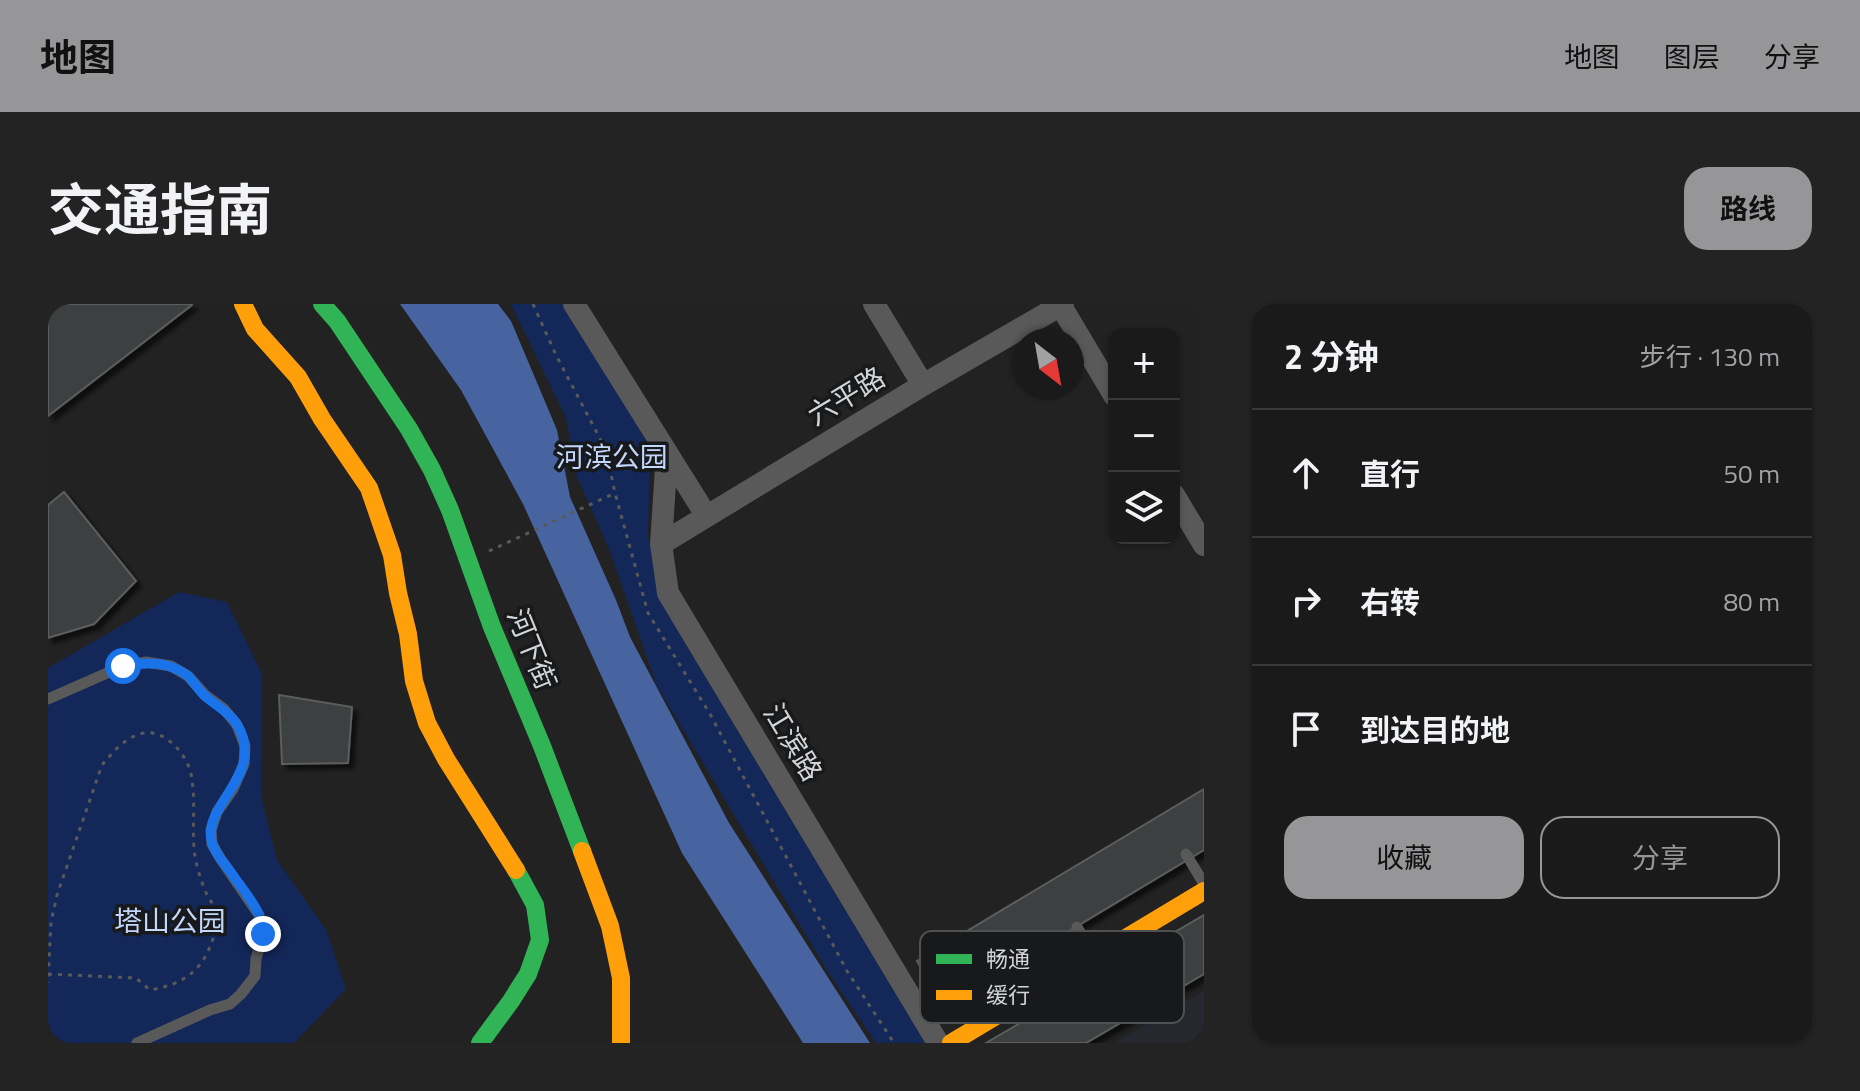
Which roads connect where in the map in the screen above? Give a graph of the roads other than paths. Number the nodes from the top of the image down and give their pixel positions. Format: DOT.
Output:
graph roads {
  1 [pos="243,304"];
  2 [pos="322,304"];
  3 [pos="574,304"];
  4 [pos="874,304"];
  5 [pos="1062,305"];
  6 [pos="923,385"];
  7 [pos="1108,385"];
  8 [pos="667,453"];
  9 [pos="1180,505"];
  10 [pos="706,515"];
  11 [pos="661,544"];
  12 [pos="1204,545"];
  13 [pos="48,699"];
  14 [pos="1186,854"];
  15 [pos="1204,884"];
  16 [pos="1204,891"];
  17 [pos="1077,927"];
  18 [pos="1079,931"];
  19 [pos="1137,931"];
  20 [pos="920,1013"];
  21 [pos="926,1023"];
  22 [pos="984,1023"];
  23 [pos="137,1043"];
  24 [pos="480,1043"];
  25 [pos="621,1043"];
  26 [pos="938,1043"];
  27 [pos="951,1043"];
  1 -- 24 [label="street"];
  2 -- 25 [label="street, 河下街"];
  3 -- 8 [label="street"];
  4 -- 6 [label="street"];
  5 -- 6 [label="street, 六平路"];
  5 -- 7 [label="street"];
  6 -- 10 [label="street, 六平路"];
  8 -- 10 [label="street"];
  8 -- 11 [label="street, 江滨路"];
  9 -- 12 [label="street"];
  10 -- 11 [label="street, 六平路"];
  11 -- 20 [label="street, 江滨路"];
  13 -- 23 [label="lane"];
  14 -- 15 [label="lane"];
  16 -- 19 [label="street"];
  17 -- 18 [label="lane, bridge"];
  21 -- 26 [label="street, 江滨路"];
  22 -- 27 [label="street"];
}
